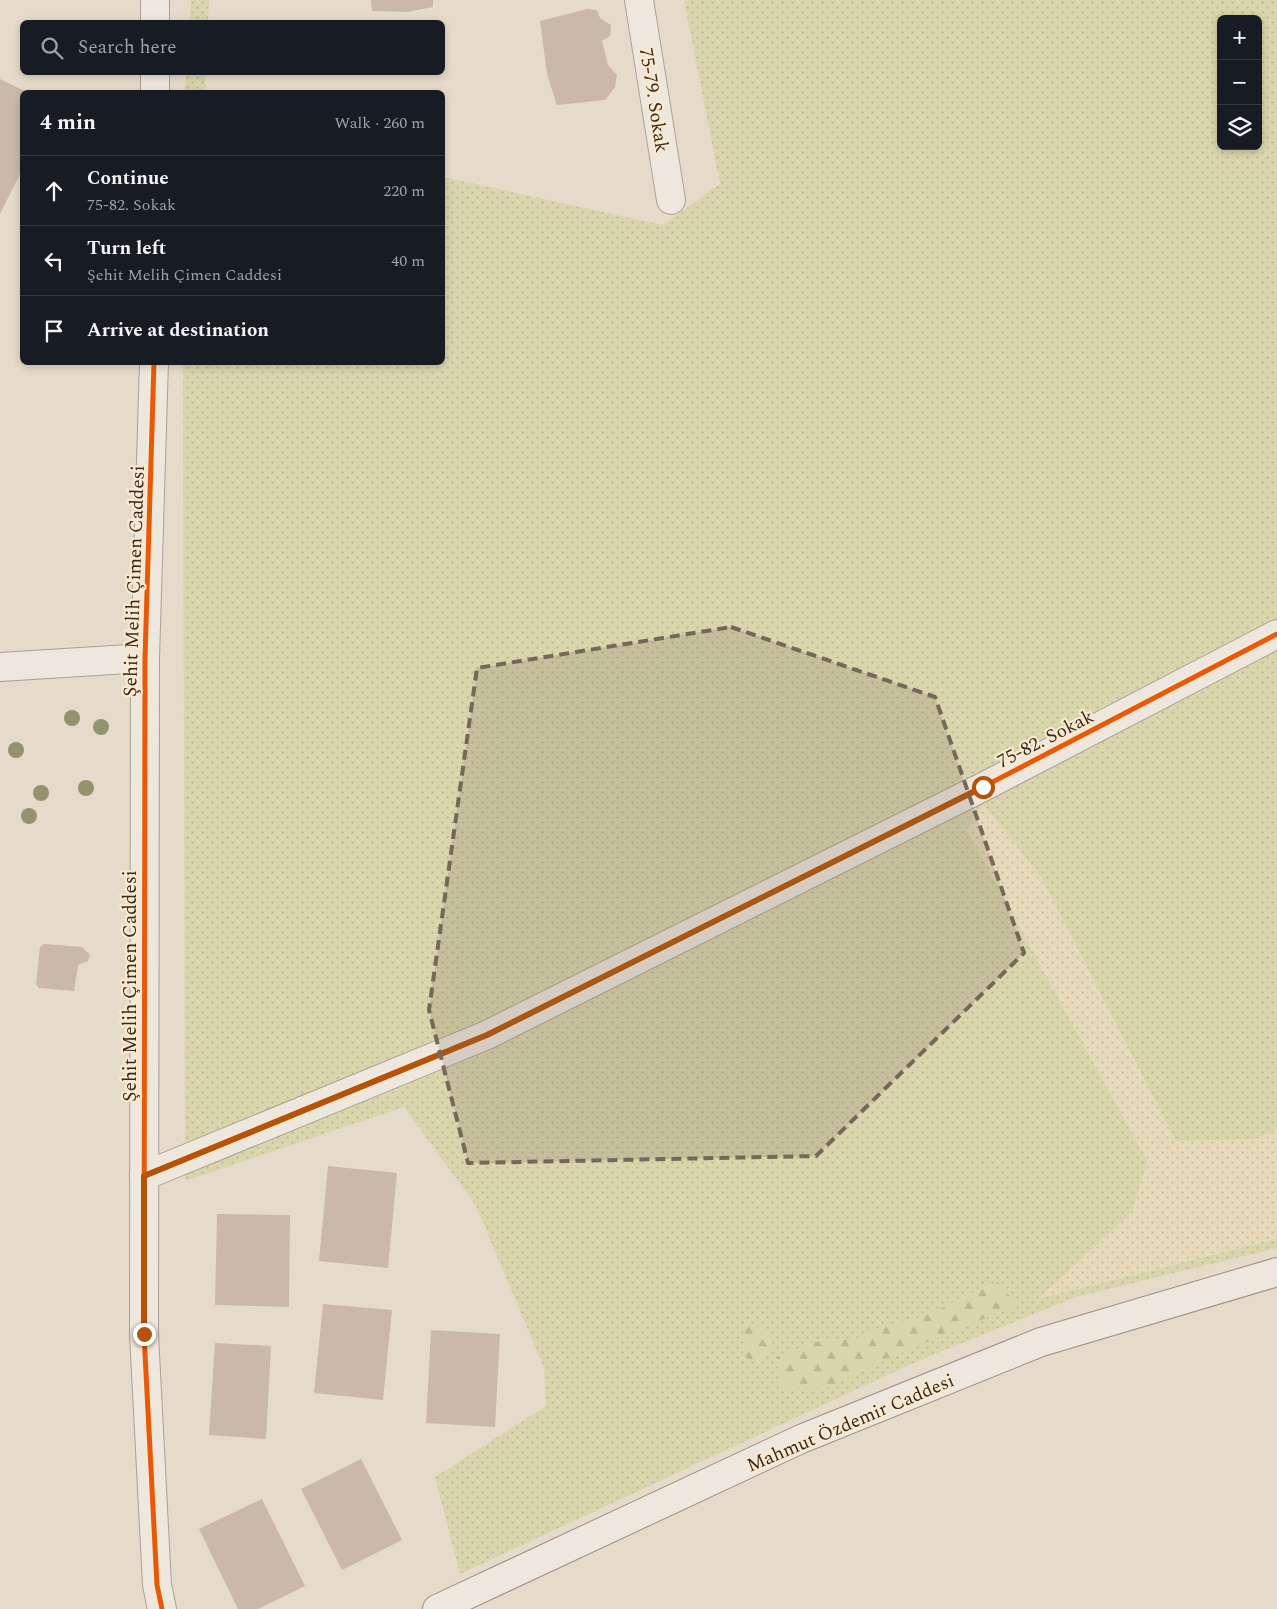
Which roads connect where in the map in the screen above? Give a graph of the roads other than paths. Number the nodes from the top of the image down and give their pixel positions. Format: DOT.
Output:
graph roads {
  1 [pos="155,0"];
  2 [pos="639,0"];
  3 [pos="155,20"];
  4 [pos="155,75"];
  5 [pos="155,90"];
  6 [pos="670,200"];
  7 [pos="154,365"];
  8 [pos="1277,634"];
  9 [pos="145,658"];
  10 [pos="0,667"];
  11 [pos="144,1176"];
  12 [pos="1277,1272"];
  13 [pos="162,1609"];
  14 [pos="437,1609"];
  1 -- 3 [label="street"];
  2 -- 6 [label="street, 75-79. Sokak"];
  4 -- 5 [label="street"];
  7 -- 9 [label="street, Şehit Melih Çimen Caddesi"];
  8 -- 11 [label="street, 75-82. Sokak"];
  9 -- 10 [label="street"];
  9 -- 11 [label="street, Şehit Melih Çimen Caddesi"];
  11 -- 13 [label="street, Şehit Melih Çimen Caddesi"];
  12 -- 14 [label="street, Mahmut Özdemir Caddesi"];
}
